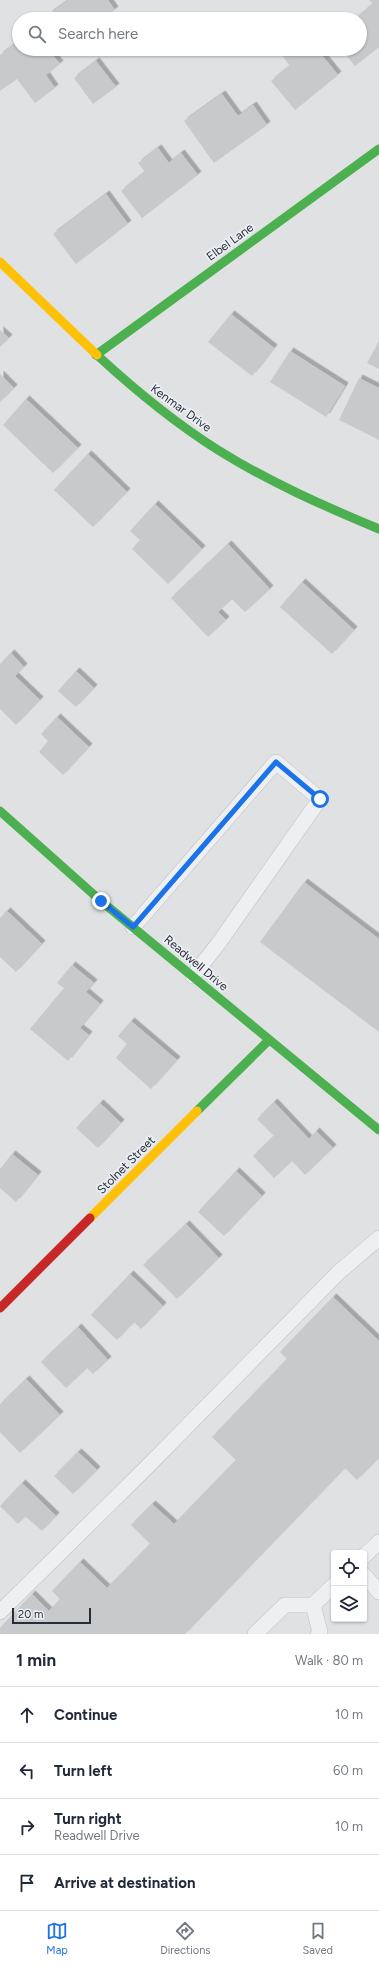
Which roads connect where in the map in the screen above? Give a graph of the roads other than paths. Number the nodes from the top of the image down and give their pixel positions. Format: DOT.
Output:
graph roads {
  1 [pos="379,149"];
  2 [pos="0,262"];
  3 [pos="96,355"];
  4 [pos="379,529"];
  5 [pos="0,812"];
  6 [pos="133,927"];
  7 [pos="193,976"];
  8 [pos="269,1040"];
  9 [pos="379,1130"];
  10 [pos="379,1238"];
  11 [pos="0,1308"];
  12 [pos="379,1542"];
  13 [pos="367,1553"];
  14 [pos="367,1579"];
  15 [pos="333,1586"];
  16 [pos="379,1592"];
  17 [pos="313,1605"];
  18 [pos="0,1612"];
  19 [pos="255,1634"];
  20 [pos="318,1634"];
  1 -- 3 [label="street, Elbel Lane"];
  2 -- 3 [label="street, Kenmar Drive"];
  3 -- 4 [label="street, Kenmar Drive"];
  5 -- 6 [label="street, Readwell Drive"];
  6 -- 7 [label="street, Readwell Drive"];
  6 -- 7 [label="lane"];
  7 -- 8 [label="street, Readwell Drive"];
  8 -- 9 [label="street, Readwell Drive"];
  8 -- 11 [label="street, Stolnet Street"];
  10 -- 18 [label="lane"];
  12 -- 13 [label="lane"];
  14 -- 16 [label="lane"];
  15 -- 17 [label="lane"];
  17 -- 19 [label="lane"];
  17 -- 20 [label="lane"];
}
